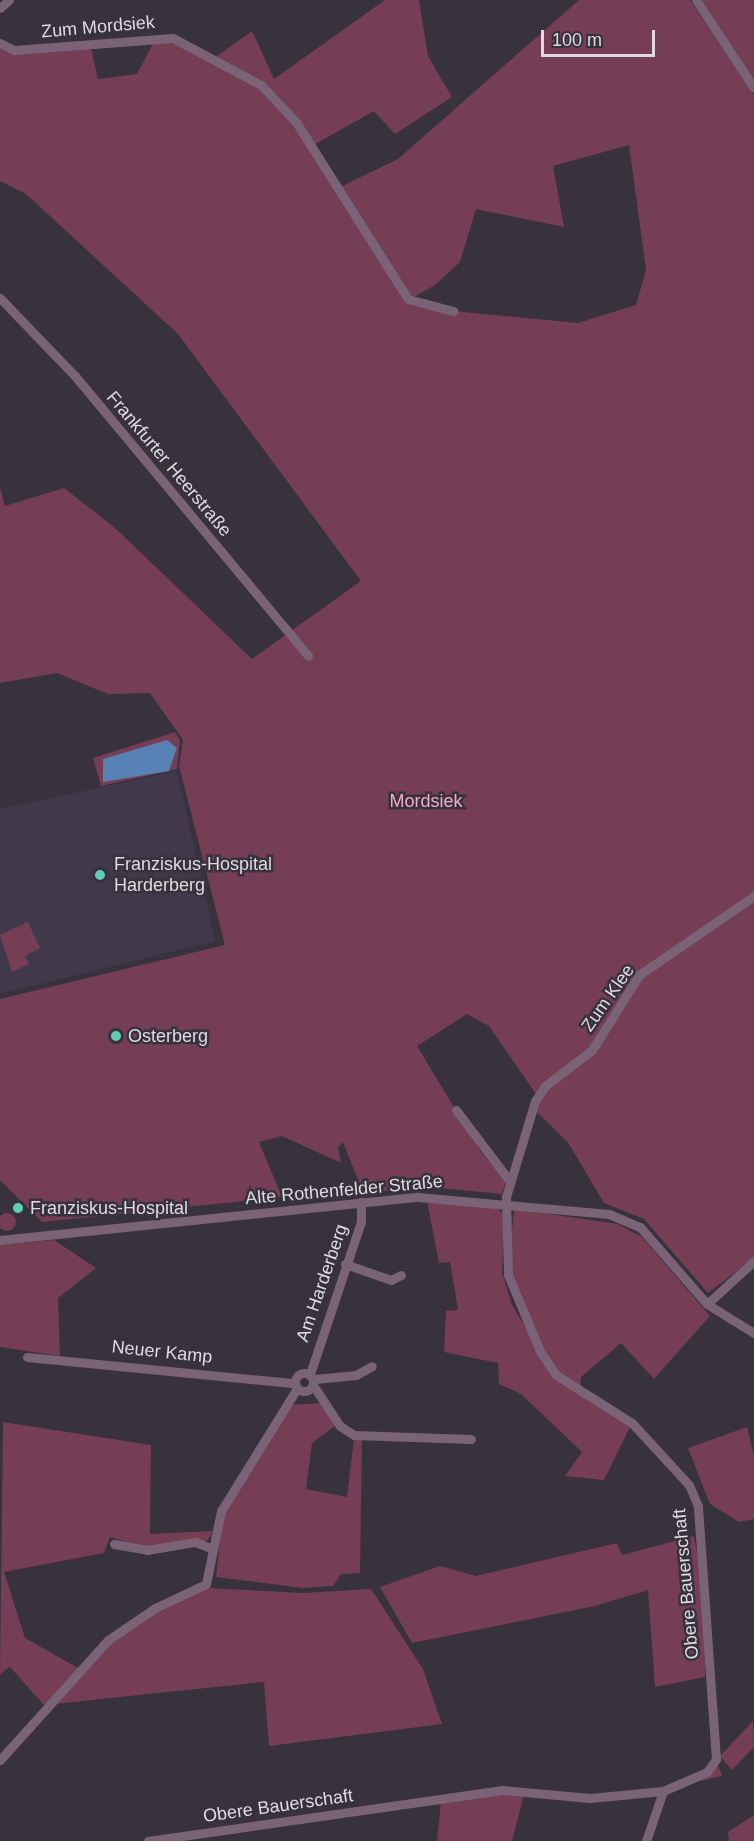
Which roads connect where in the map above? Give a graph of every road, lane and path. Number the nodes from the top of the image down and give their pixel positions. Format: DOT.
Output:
graph roads {
  1 [pos="9,0"];
  2 [pos="696,0"];
  3 [pos="0,8"];
  4 [pos="0,43"];
  5 [pos="754,88"];
  6 [pos="0,298"];
  7 [pos="453,311"];
  8 [pos="308,656"];
  9 [pos="754,896"];
  10 [pos="456,1110"];
  11 [pos="509,1180"];
  12 [pos="361,1202"];
  13 [pos="507,1203"];
  14 [pos="0,1240"];
  15 [pos="754,1261"];
  16 [pos="345,1264"];
  17 [pos="401,1275"];
  18 [pos="707,1304"];
  19 [pos="754,1333"];
  20 [pos="27,1357"];
  21 [pos="372,1366"];
  22 [pos="313,1379"];
  23 [pos="294,1386"];
  24 [pos="471,1439"];
  25 [pos="114,1544"];
  26 [pos="211,1548"];
  27 [pos="0,1760"];
  28 [pos="663,1791"];
  29 [pos="148,1841"];
  30 [pos="646,1841"];
  1 -- 3 [label="street"];
  2 -- 5 [label="street"];
  4 -- 7 [label="street, Zum Mordsiek"];
  6 -- 8 [label="street, Frankfurter Heerstraße"];
  9 -- 11 [label="street, Zum Klee"];
  10 -- 11 [label="street"];
  11 -- 13 [label="street, Zum Klee"];
  12 -- 13 [label="street, Alte Rothenfelder Straße"];
  12 -- 14 [label="street, Alte Rothenfelder Straße"];
  12 -- 16 [label="street, Am Harderberg"];
  13 -- 18 [label="street, Alte Rothenfelder Straße"];
  13 -- 28 [label="street, Obere Bauerschaft"];
  15 -- 18 [label="street"];
  16 -- 17 [label="street"];
  16 -- 22 [label="street, Am Harderberg"];
  18 -- 19 [label="street, Alte Rothenfelder Straße"];
  20 -- 23 [label="street, Neuer Kamp"];
  21 -- 22 [label="street"];
  22 -- 23 [label="street"];
  22 -- 24 [label="street"];
  23 -- 26 [label="street"];
  25 -- 26 [label="street"];
  26 -- 27 [label="street"];
  28 -- 29 [label="street, Obere Bauerschaft"];
  28 -- 30 [label="street"];
}
